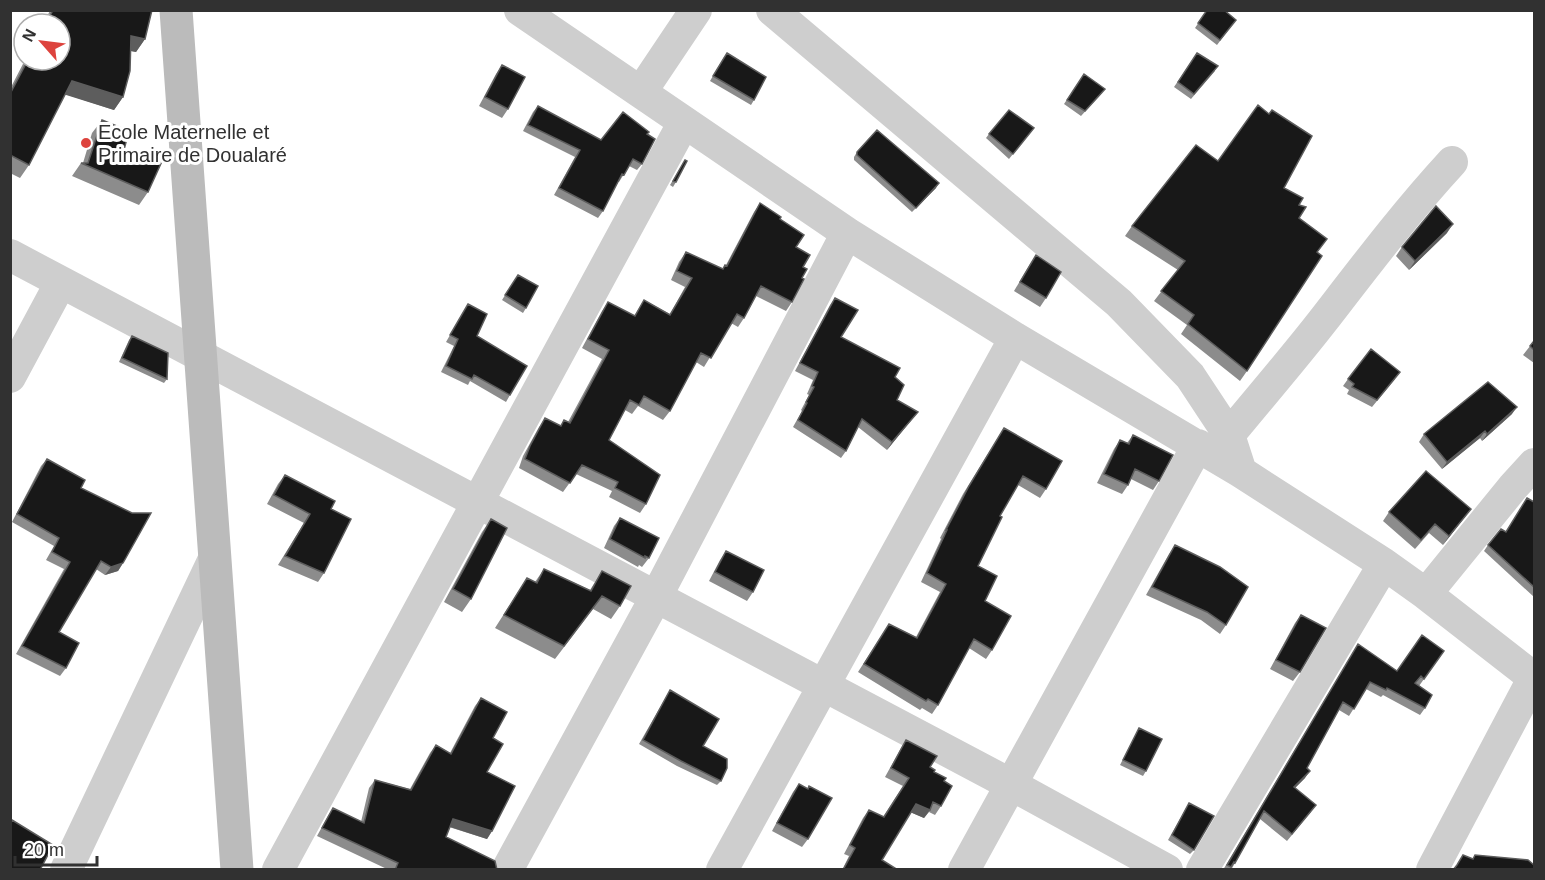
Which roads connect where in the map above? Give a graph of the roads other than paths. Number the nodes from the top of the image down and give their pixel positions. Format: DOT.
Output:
graph roads {
  1 [pos="176,10"];
  2 [pos="520,10"];
  3 [pos="696,10"];
  4 [pos="788,15"];
  5 [pos="641,92"];
  6 [pos="684,122"];
  7 [pos="1452,162"];
  8 [pos="848,233"];
  9 [pos="10,255"];
  10 [pos="61,282"];
  11 [pos="1015,338"];
  12 [pos="201,357"];
  13 [pos="10,377"];
  14 [pos="1229,435"];
  15 [pos="1198,445"];
  16 [pos="1534,464"];
  17 [pos="1241,472"];
  18 [pos="478,502"];
  19 [pos="215,557"];
  20 [pos="1384,564"];
  21 [pos="1426,594"];
  22 [pos="656,597"];
  23 [pos="1534,677"];
  24 [pos="822,685"];
  25 [pos="1010,784"];
  26 [pos="66,870"];
  27 [pos="237,870"];
  28 [pos="278,870"];
  29 [pos="507,870"];
  30 [pos="723,870"];
  31 [pos="964,870"];
  32 [pos="1167,870"];
  33 [pos="1202,870"];
  34 [pos="1432,870"];
  1 -- 12 [label="street"];
  2 -- 5 [label="street"];
  3 -- 5 [label="street"];
  4 -- 14 [label="street"];
  5 -- 6 [label="street"];
  6 -- 8 [label="street"];
  6 -- 18 [label="street"];
  7 -- 14 [label="street"];
  8 -- 11 [label="street"];
  8 -- 22 [label="street"];
  9 -- 10 [label="street"];
  10 -- 12 [label="street"];
  10 -- 13 [label="street"];
  11 -- 15 [label="street"];
  11 -- 24 [label="street"];
  12 -- 18 [label="street"];
  12 -- 19 [label="street"];
  14 -- 17 [label="street"];
  15 -- 17 [label="street"];
  15 -- 25 [label="street"];
  16 -- 21 [label="street"];
  17 -- 20 [label="street"];
  18 -- 22 [label="street"];
  18 -- 28 [label="street"];
  19 -- 26 [label="street"];
  19 -- 27 [label="street"];
  20 -- 21 [label="street"];
  20 -- 33 [label="street"];
  21 -- 23 [label="street"];
  22 -- 24 [label="street"];
  22 -- 29 [label="street"];
  23 -- 34 [label="street"];
  24 -- 25 [label="street"];
  24 -- 30 [label="street"];
  25 -- 31 [label="street"];
  25 -- 32 [label="street"];
}
